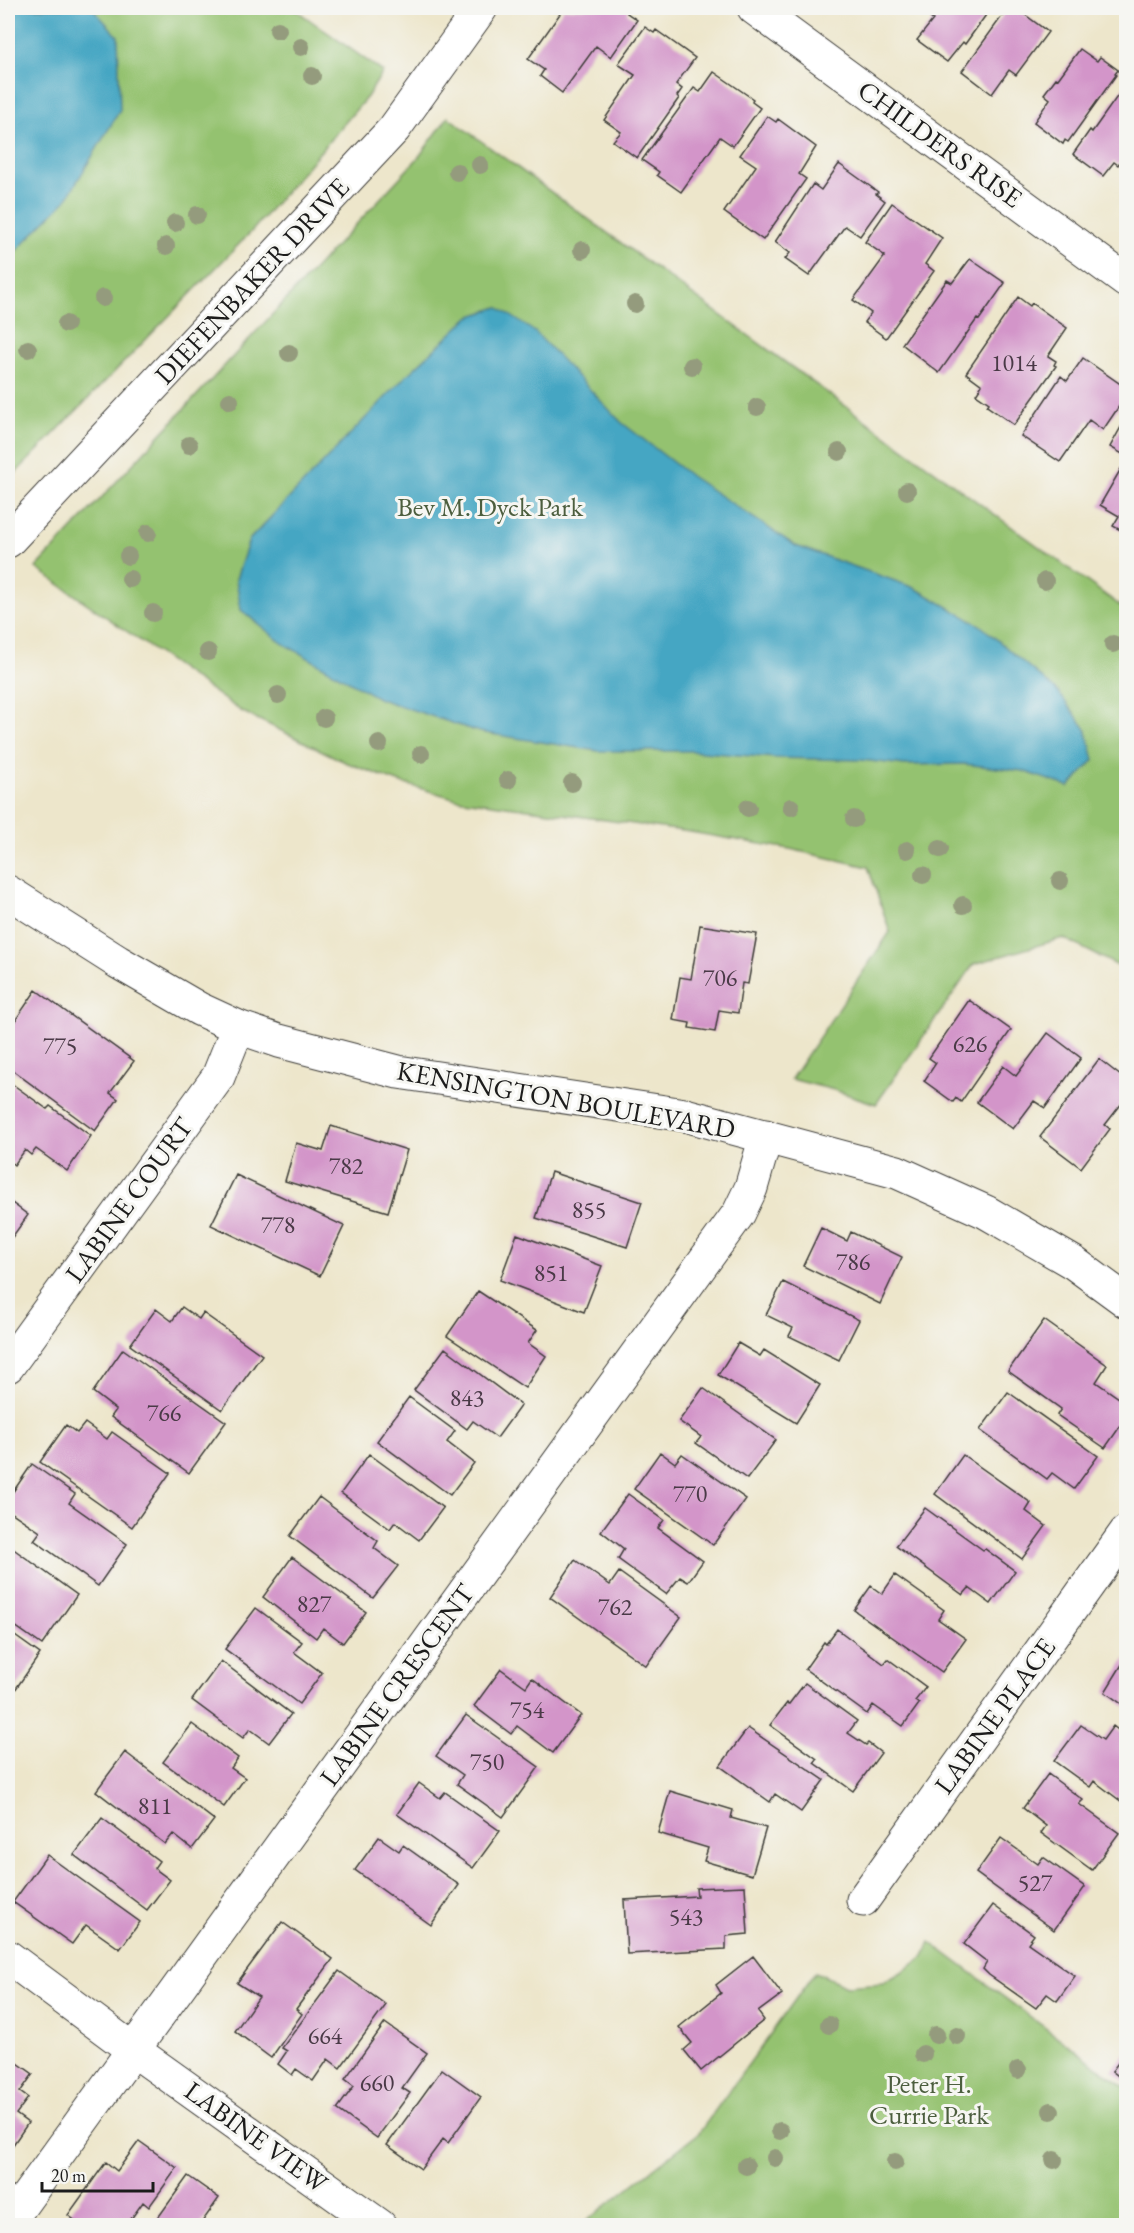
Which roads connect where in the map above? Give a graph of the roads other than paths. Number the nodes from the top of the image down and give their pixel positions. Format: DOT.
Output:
graph roads {
  1 [pos="481,8"];
  2 [pos="754,8"];
  3 [pos="1126,281"];
  4 [pos="8,541"];
  5 [pos="8,892"];
  6 [pos="238,1027"];
  7 [pos="766,1136"];
  8 [pos="1126,1301"];
  9 [pos="8,1366"];
  10 [pos="1126,1532"];
  11 [pos="863,1900"];
  12 [pos="8,1957"];
  13 [pos="132,2049"];
  14 [pos="8,2223"];
  15 [pos="380,2226"];
  1 -- 4 [label="street, DIEFENBAKER DRIVE"];
  2 -- 3 [label="street, CHILDERS RISE"];
  5 -- 6 [label="street, KENSINGTON BOULEVARD"];
  6 -- 7 [label="street, KENSINGTON BOULEVARD"];
  6 -- 9 [label="street, LABINE COURT"];
  7 -- 8 [label="street, KENSINGTON BOULEVARD"];
  7 -- 13 [label="street, LABINE CRESCENT"];
  10 -- 11 [label="street, LABINE PLACE"];
  12 -- 13 [label="street"];
  13 -- 14 [label="street, LABINE CRESCENT"];
  13 -- 15 [label="street, LABINE VIEW"];
}
